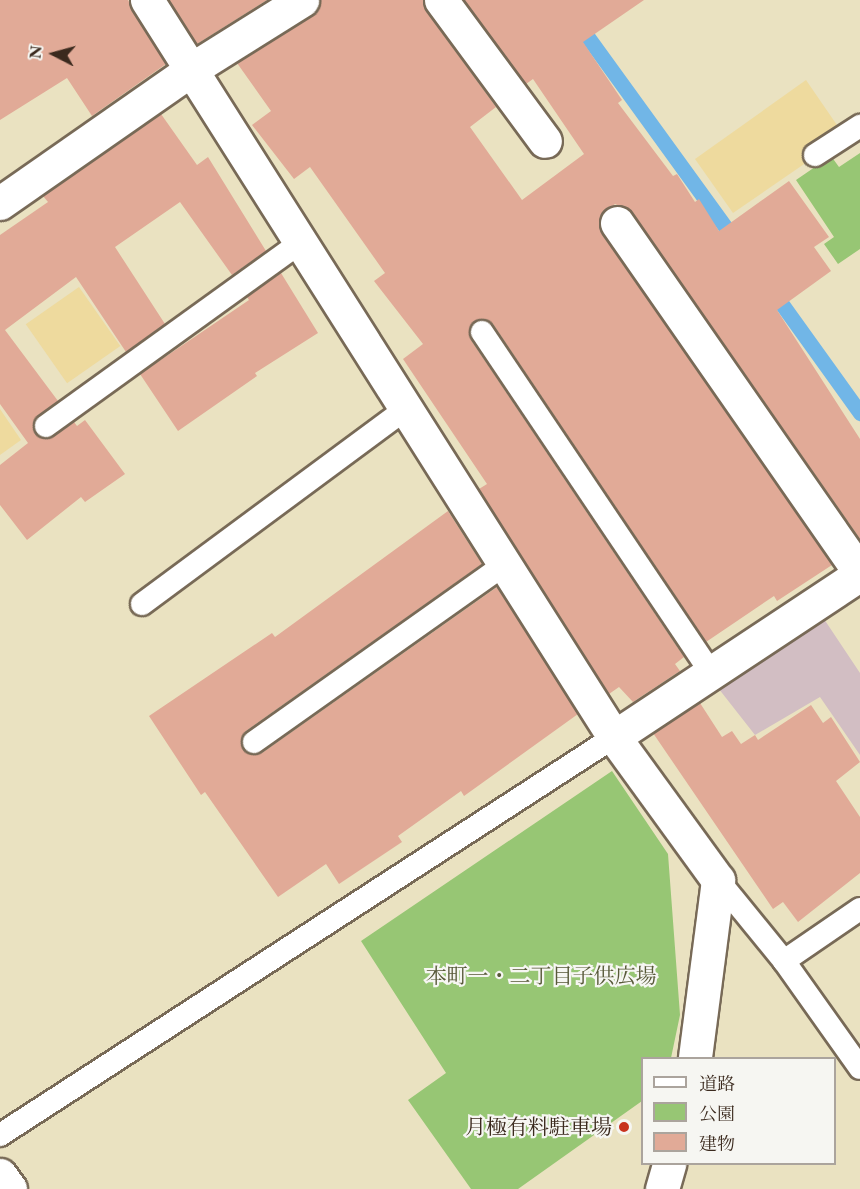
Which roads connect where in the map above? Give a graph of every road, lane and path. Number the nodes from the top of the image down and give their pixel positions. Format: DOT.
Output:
graph roads {
  1 [pos="147,0"];
  2 [pos="302,0"];
  3 [pos="441,0"];
  4 [pos="192,69"];
  5 [pos="860,126"];
  6 [pos="545,141"];
  7 [pos="815,155"];
  8 [pos="0,203"];
  9 [pos="617,223"];
  10 [pos="301,242"];
  11 [pos="482,333"];
  12 [pos="406,409"];
  13 [pos="46,426"];
  14 [pos="504,565"];
  15 [pos="860,573"];
  16 [pos="142,604"];
  17 [pos="709,670"];
  18 [pos="614,737"];
  19 [pos="254,742"];
  20 [pos="718,880"];
  21 [pos="860,909"];
  22 [pos="784,962"];
  23 [pos="695,1057"];
  24 [pos="860,1068"];
  25 [pos="0,1135"];
  26 [pos="669,1165"];
  27 [pos="0,1175"];
  28 [pos="10,1189"];
  29 [pos="662,1189"];
  1 -- 4 [label="street"];
  2 -- 4 [label="street"];
  3 -- 6 [label="street"];
  4 -- 8 [label="street"];
  4 -- 10 [label="street"];
  5 -- 7 [label="lane"];
  9 -- 15 [label="street"];
  10 -- 12 [label="street"];
  10 -- 13 [label="lane"];
  11 -- 17 [label="lane"];
  12 -- 14 [label="street"];
  12 -- 16 [label="lane"];
  14 -- 18 [label="street"];
  14 -- 19 [label="lane"];
  15 -- 17 [label="street"];
  17 -- 18 [label="street"];
  18 -- 20 [label="street"];
  18 -- 25 [label="lane"];
  20 -- 22 [label="lane"];
  20 -- 23 [label="street"];
  21 -- 22 [label="lane"];
  22 -- 24 [label="lane"];
  26 -- 29 [label="street"];
  27 -- 28 [label="street"];
}
